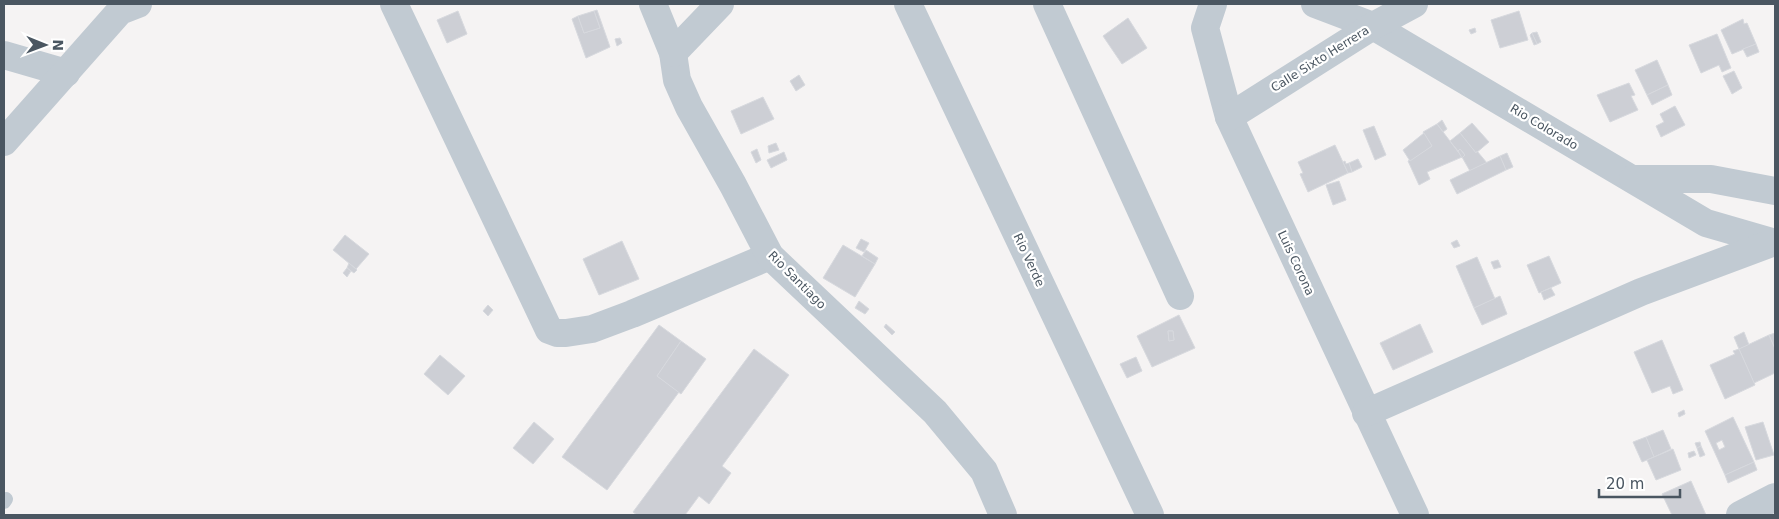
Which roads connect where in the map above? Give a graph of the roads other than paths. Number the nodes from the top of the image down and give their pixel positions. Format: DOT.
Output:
graph roads {
  1 [pos="138,4"];
  2 [pos="653,4"];
  3 [pos="720,4"];
  4 [pos="908,4"];
  5 [pos="1047,4"];
  6 [pos="1213,4"];
  7 [pos="1315,4"];
  8 [pos="1414,4"];
  9 [pos="400,8"];
  10 [pos="1373,26"];
  11 [pos="673,53"];
  12 [pos="4,55"];
  13 [pos="66,73"];
  14 [pos="1229,117"];
  15 [pos="4,142"];
  16 [pos="1631,179"];
  17 [pos="1775,191"];
  18 [pos="1774,243"];
  19 [pos="770,256"];
  20 [pos="1180,296"];
  21 [pos="1366,413"];
  22 [pos="1775,497"];
  23 [pos="1003,515"];
  24 [pos="1150,515"];
  25 [pos="1415,515"];
  26 [pos="1740,515"];
  1 -- 13 [label="street"];
  2 -- 11 [label="street, Rio Santiago"];
  3 -- 11 [label="street"];
  4 -- 24 [label="street, Rio Verde"];
  5 -- 20 [label="street"];
  6 -- 14 [label="street, Luis Corona"];
  7 -- 10 [label="street, Rio Colorado"];
  8 -- 10 [label="street, Calle Sixto Herrera"];
  9 -- 19 [label="street"];
  10 -- 14 [label="street, Calle Sixto Herrera"];
  10 -- 16 [label="street, Rio Colorado"];
  11 -- 19 [label="street, Rio Santiago"];
  12 -- 13 [label="street"];
  13 -- 15 [label="street"];
  14 -- 21 [label="street, Luis Corona"];
  16 -- 17 [label="street"];
  16 -- 18 [label="street, Rio Colorado"];
  18 -- 21 [label="street"];
  19 -- 23 [label="street, Rio Santiago"];
  21 -- 25 [label="street, Luis Corona"];
  22 -- 26 [label="street"];
}
